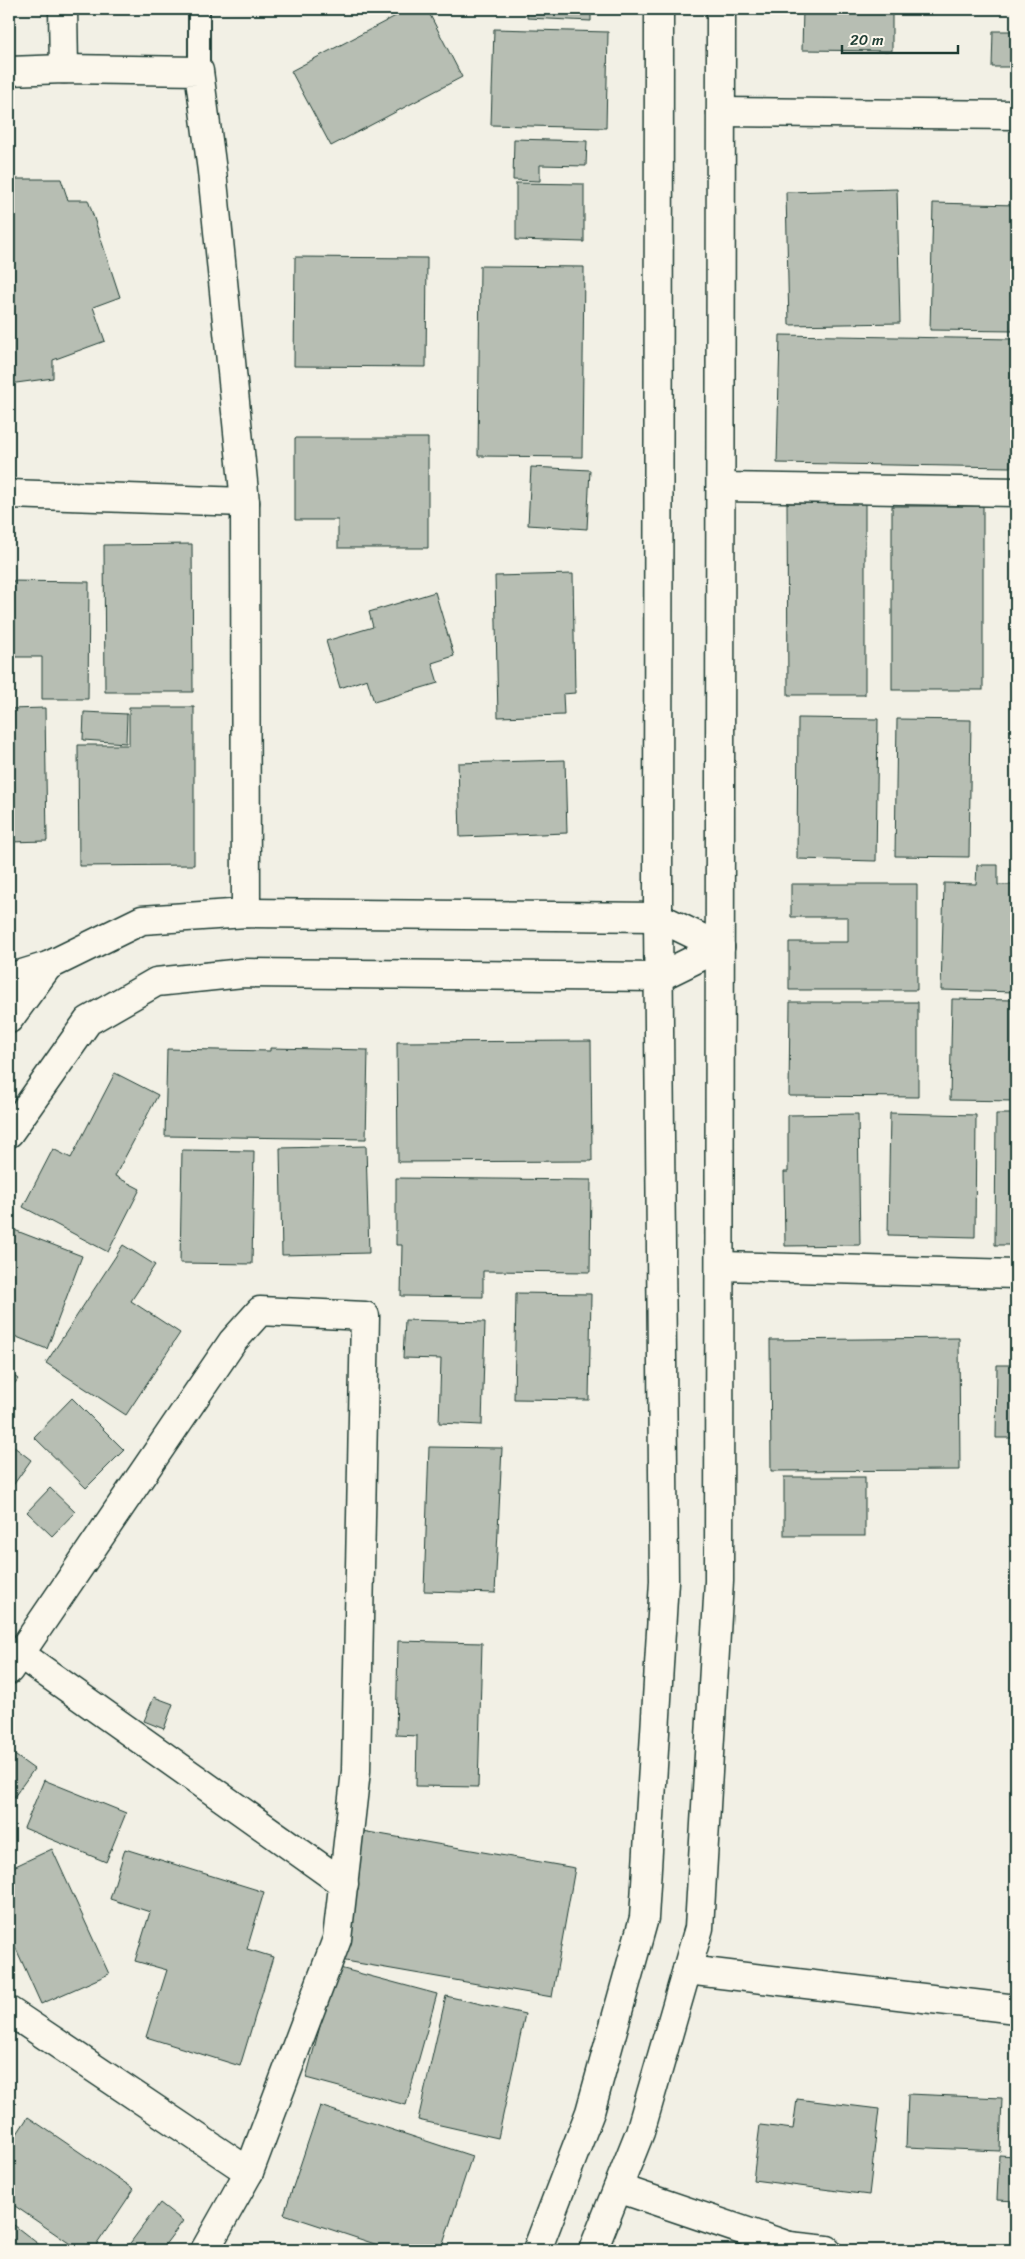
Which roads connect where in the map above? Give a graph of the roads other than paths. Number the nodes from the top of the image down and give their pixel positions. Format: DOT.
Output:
graph roads {
  1 [pos="63,9"];
  2 [pos="199,9"];
  3 [pos="659,9"];
  4 [pos="721,9"];
  5 [pos="64,69"];
  6 [pos="9,71"];
  7 [pos="199,71"];
  8 [pos="721,112"];
  9 [pos="1016,115"];
  10 [pos="721,487"];
  11 [pos="1016,492"];
  12 [pos="9,494"];
  13 [pos="245,502"];
  14 [pos="246,913"];
  15 [pos="658,917"];
  16 [pos="720,947"];
  17 [pos="48,966"];
  18 [pos="659,977"];
  19 [pos="9,978"];
  20 [pos="9,1019"];
  21 [pos="9,1133"];
  22 [pos="720,1266"];
  23 [pos="1016,1274"];
  24 [pos="14,1662"];
  25 [pos="344,1884"];
  26 [pos="687,1970"];
  27 [pos="1016,2009"];
  28 [pos="9,2011"];
  29 [pos="249,2172"];
  30 [pos="618,2188"];
  31 [pos="793,2248"];
  32 [pos="205,2250"];
  33 [pos="537,2250"];
  34 [pos="593,2250"];
  35 [pos="827,2250"];
  1 -- 5 [label="street"];
  2 -- 7 [label="lane"];
  3 -- 15 [label="street"];
  4 -- 8 [label="street"];
  5 -- 6 [label="street"];
  5 -- 7 [label="street"];
  7 -- 13 [label="street"];
  8 -- 9 [label="street"];
  8 -- 10 [label="street"];
  10 -- 11 [label="street"];
  10 -- 16 [label="street"];
  12 -- 13 [label="street"];
  13 -- 14 [label="street"];
  14 -- 15 [label="street"];
  14 -- 17 [label="street"];
  15 -- 16 [label="street"];
  15 -- 18 [label="street"];
  16 -- 18 [label="street"];
  16 -- 22 [label="street"];
  17 -- 19 [label="street"];
  17 -- 20 [label="street"];
  18 -- 21 [label="street"];
  18 -- 33 [label="street"];
  22 -- 23 [label="street"];
  22 -- 26 [label="street"];
  24 -- 25 [label="street"];
  24 -- 25 [label="street"];
  25 -- 29 [label="street"];
  26 -- 27 [label="street"];
  26 -- 30 [label="street"];
  28 -- 29 [label="street"];
  29 -- 32 [label="street"];
  30 -- 31 [label="street"];
  30 -- 34 [label="street"];
  31 -- 35 [label="street"];
}
